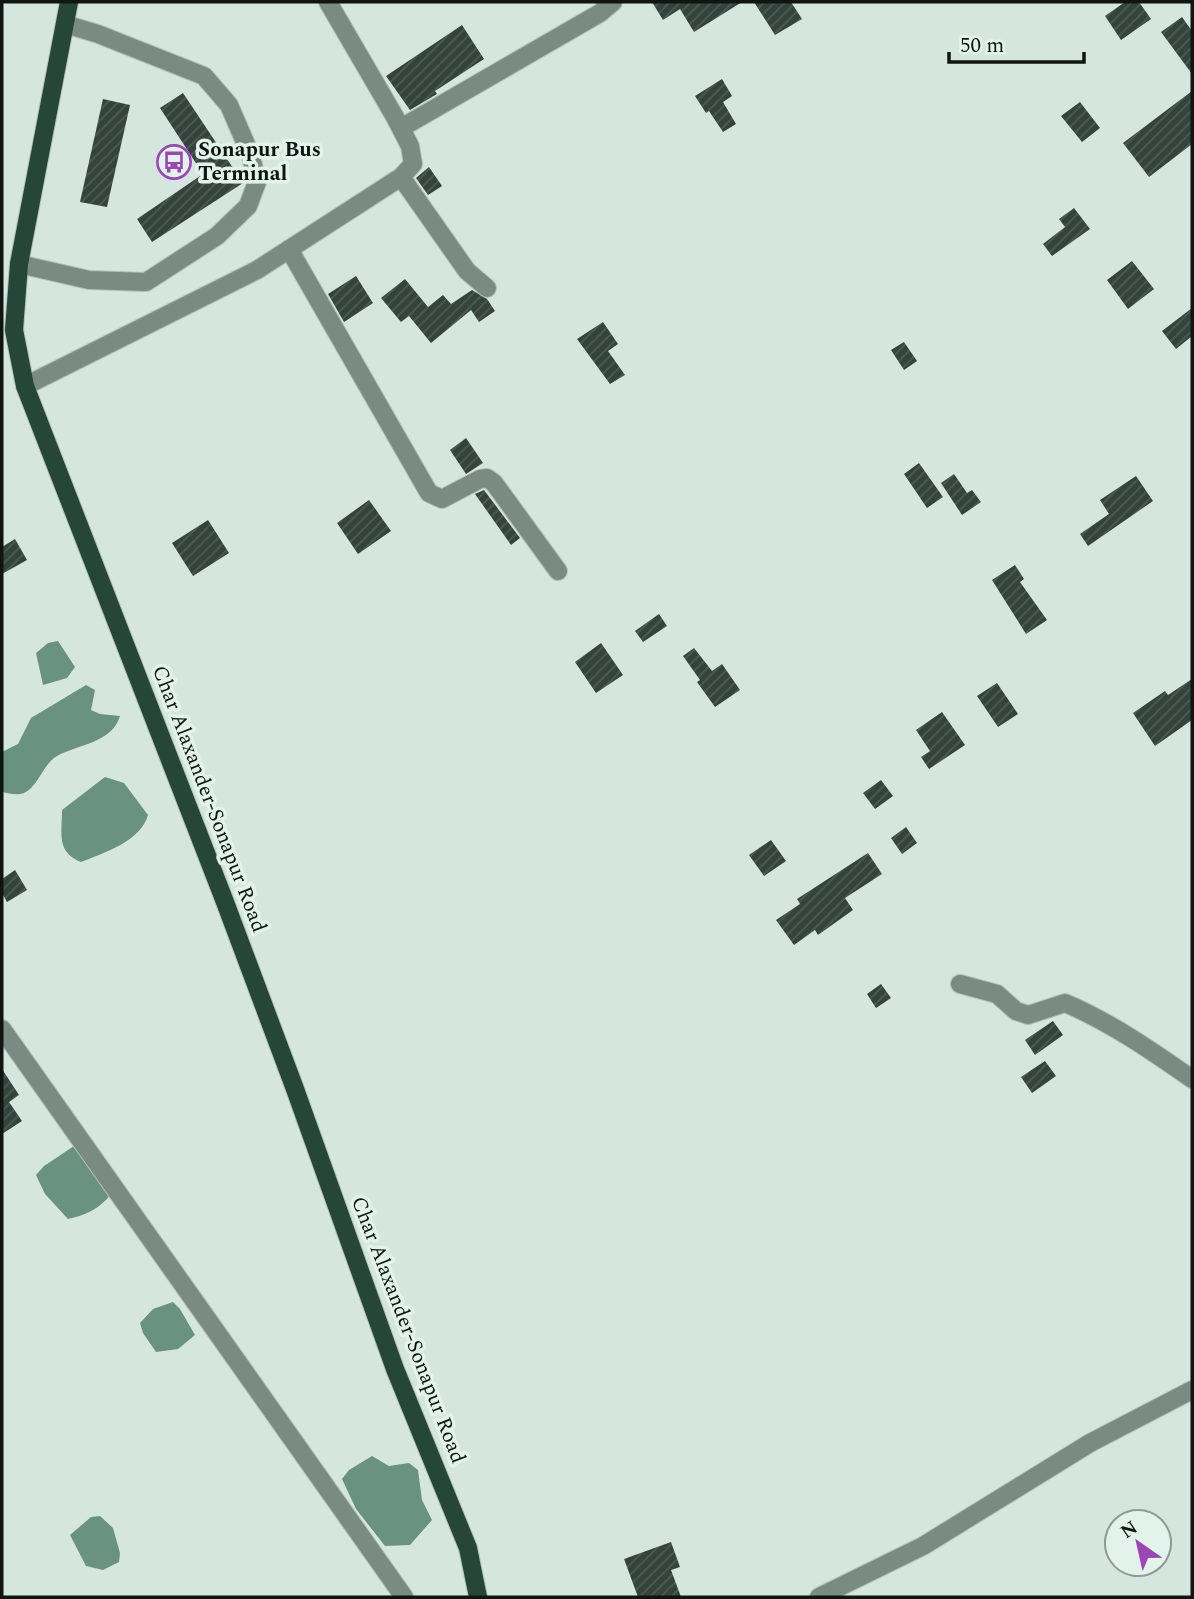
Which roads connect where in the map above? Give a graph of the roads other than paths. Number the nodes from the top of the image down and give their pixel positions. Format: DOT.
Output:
graph roads {
  1 [pos="69,2"];
  2 [pos="328,2"];
  3 [pos="613,2"];
  4 [pos="65,24"];
  5 [pos="401,128"];
  6 [pos="401,177"];
  7 [pos="289,249"];
  8 [pos="19,264"];
  9 [pos="487,288"];
  10 [pos="25,386"];
  11 [pos="558,571"];
  12 [pos="960,984"];
  13 [pos="2,1029"];
  14 [pos="1192,1079"];
  15 [pos="1192,1390"];
  16 [pos="404,1597"];
  17 [pos="478,1597"];
  18 [pos="819,1597"];
  1 -- 4 [label="main road, Char Alaxander-Sonapur Road"];
  2 -- 5 [label="street"];
  3 -- 5 [label="street"];
  4 -- 8 [label="main road, Char Alaxander-Sonapur Road"];
  4 -- 8 [label="street"];
  5 -- 6 [label="street"];
  6 -- 7 [label="street"];
  6 -- 9 [label="street"];
  7 -- 10 [label="street"];
  7 -- 11 [label="street"];
  8 -- 10 [label="main road, Char Alaxander-Sonapur Road"];
  10 -- 17 [label="main road, Char Alaxander-Sonapur Road"];
  12 -- 14 [label="street"];
  13 -- 16 [label="street"];
  15 -- 18 [label="street"];
}
